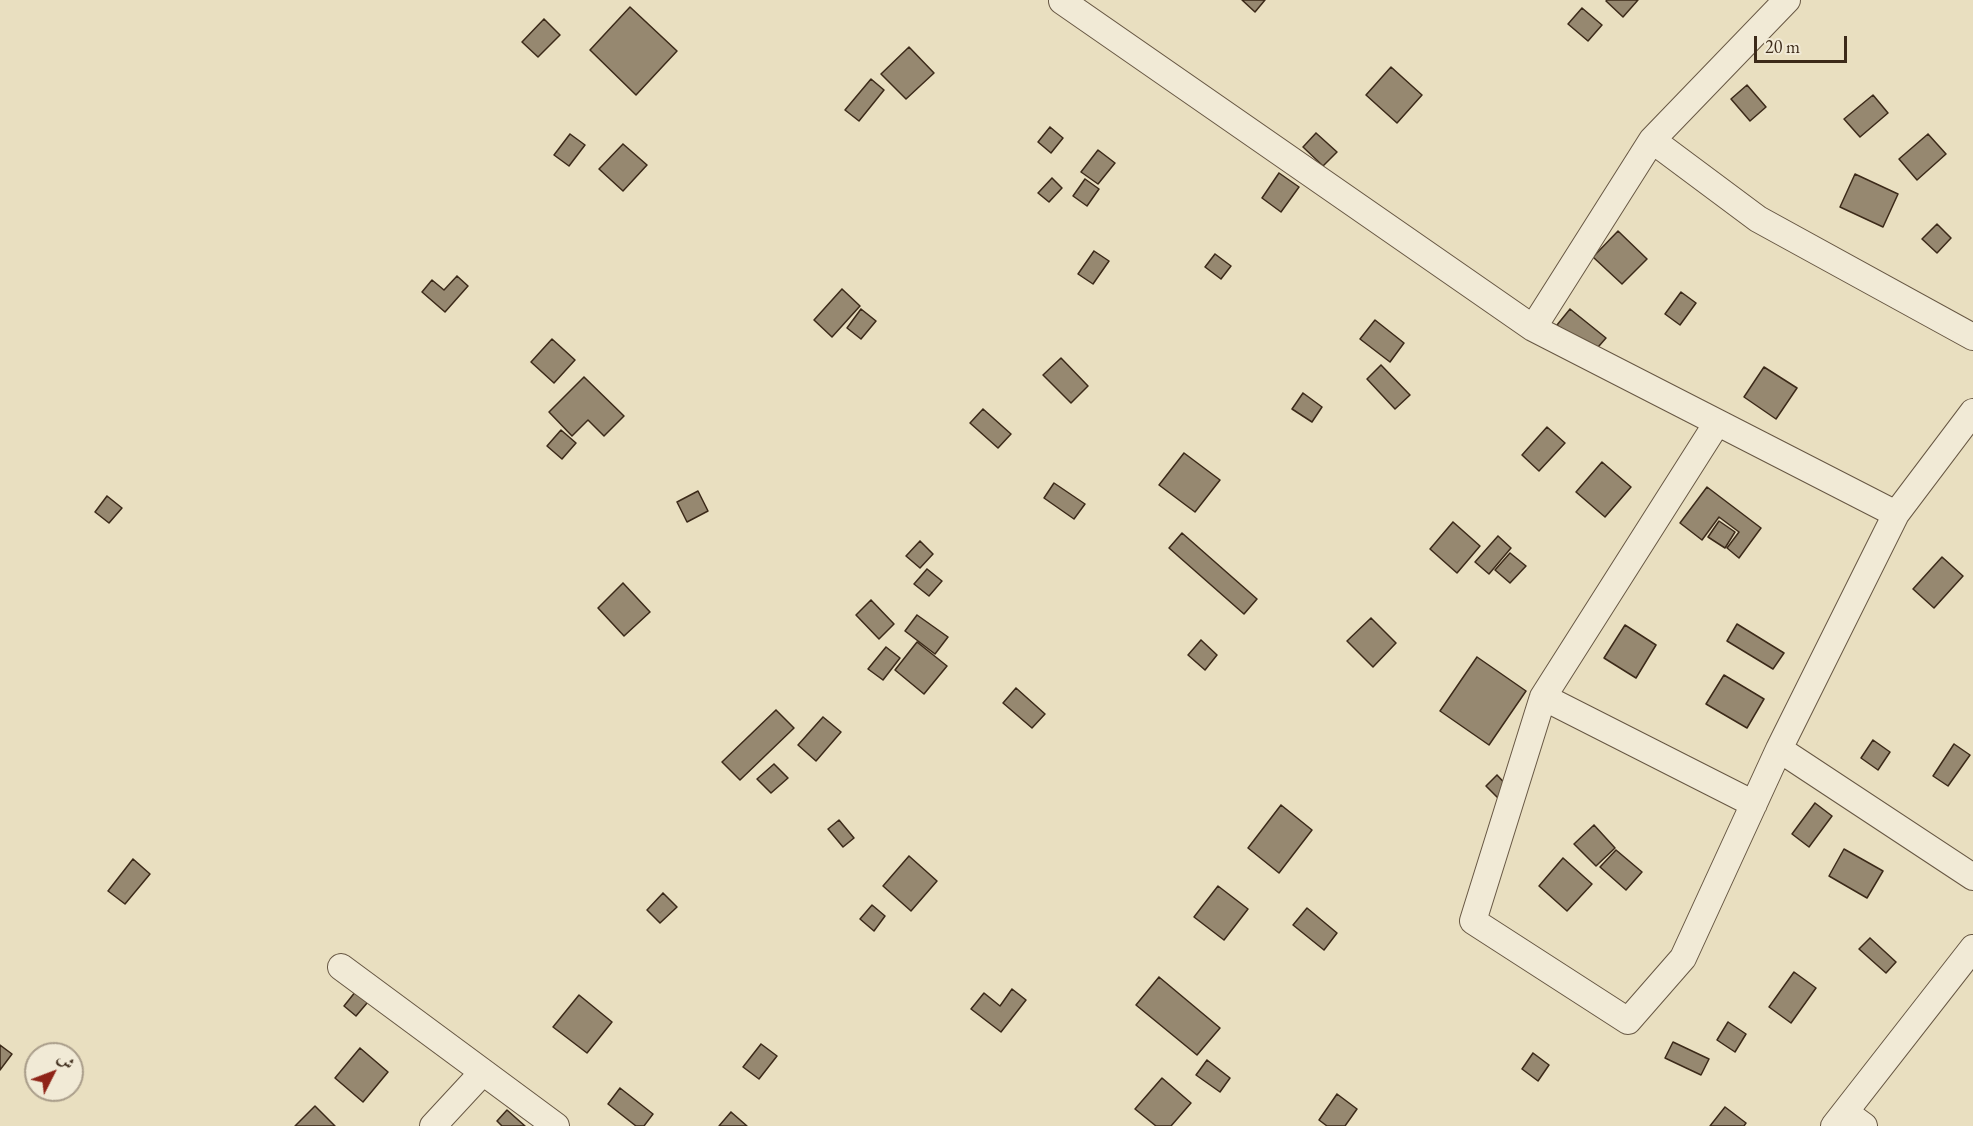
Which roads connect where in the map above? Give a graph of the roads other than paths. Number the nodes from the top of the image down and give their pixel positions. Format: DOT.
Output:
graph roads {
  1 [pos="1787,0"];
  2 [pos="1062,1"];
  3 [pos="1652,140"];
  4 [pos="1533,328"];
  5 [pos="1973,337"];
  6 [pos="1973,412"];
  7 [pos="1717,423"];
  8 [pos="1896,514"];
  9 [pos="1543,697"];
  10 [pos="1779,749"];
  11 [pos="1754,804"];
  12 [pos="1973,877"];
  13 [pos="1973,948"];
  14 [pos="341,967"];
  15 [pos="483,1072"];
  16 [pos="1848,1121"];
  17 [pos="434,1126"];
  18 [pos="556,1126"];
  1 -- 3 [label="street"];
  2 -- 4 [label="street"];
  3 -- 4 [label="street"];
  3 -- 5 [label="street"];
  4 -- 7 [label="street"];
  6 -- 8 [label="street"];
  7 -- 8 [label="street"];
  7 -- 9 [label="street"];
  8 -- 10 [label="street"];
  9 -- 11 [label="street"];
  9 -- 11 [label="street"];
  10 -- 11 [label="street"];
  10 -- 12 [label="street"];
  13 -- 16 [label="street"];
  14 -- 15 [label="street"];
  15 -- 17 [label="street"];
  15 -- 18 [label="street"];
}
